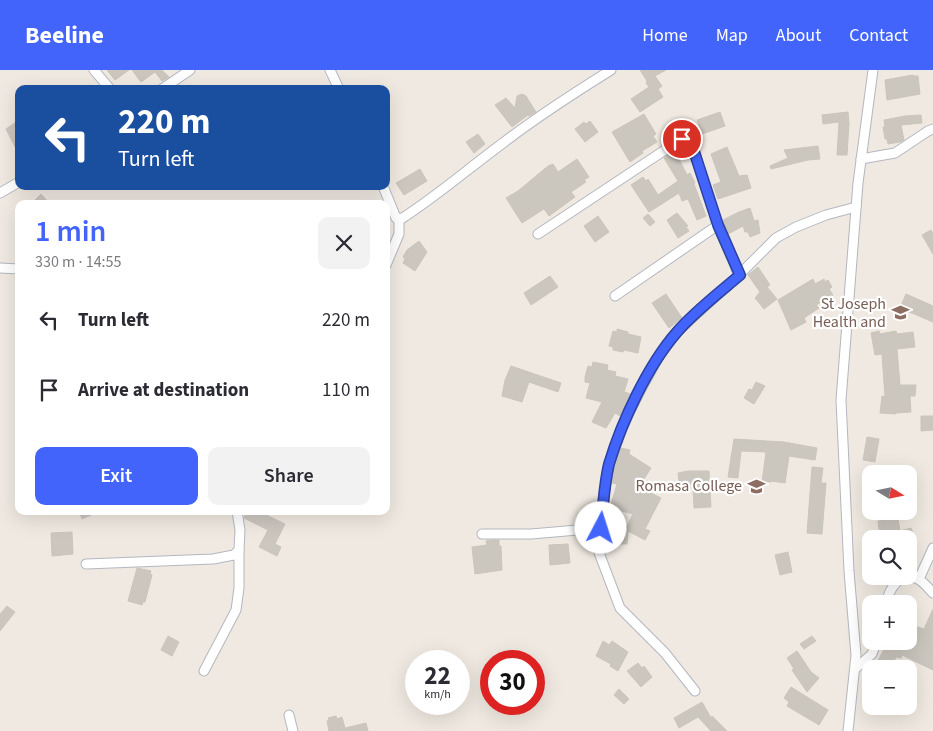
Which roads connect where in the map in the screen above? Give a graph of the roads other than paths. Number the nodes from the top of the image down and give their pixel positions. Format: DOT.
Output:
graph roads {
  1 [pos="94,70"];
  2 [pos="190,70"];
  3 [pos="330,70"];
  4 [pos="611,70"];
  5 [pos="873,70"];
  6 [pos="107,85"];
  7 [pos="168,85"];
  8 [pos="336,85"];
  9 [pos="933,129"];
  10 [pos="861,159"];
  11 [pos="15,185"];
  12 [pos="0,194"];
  13 [pos="390,203"];
  14 [pos="856,207"];
  15 [pos="399,218"];
  16 [pos="718,225"];
  17 [pos="538,234"];
  18 [pos="390,255"];
  19 [pos="0,268"];
  20 [pos="15,269"];
  21 [pos="740,275"];
  22 [pos="615,296"];
  23 [pos="238,515"];
  24 [pos="601,528"];
  25 [pos="482,534"];
  26 [pos="933,548"];
  27 [pos="239,550"];
  28 [pos="86,564"];
  29 [pos="919,579"];
  30 [pos="933,593"];
  31 [pos="888,595"];
  32 [pos="874,650"];
  33 [pos="855,669"];
  34 [pos="204,670"];
  35 [pos="695,691"];
  36 [pos="289,715"];
  37 [pos="293,731"];
  38 [pos="848,731"];
  1 -- 6 [label="street"];
  2 -- 7 [label="street"];
  3 -- 8 [label="street"];
  4 -- 15 [label="street"];
  5 -- 10 [label="street"];
  9 -- 10 [label="street"];
  10 -- 14 [label="street"];
  11 -- 12 [label="street"];
  13 -- 15 [label="street"];
  14 -- 21 [label="street"];
  14 -- 33 [label="street"];
  15 -- 18 [label="street"];
  16 -- 17 [label="street"];
  16 -- 21 [label="street"];
  16 -- 22 [label="street"];
  19 -- 20 [label="street"];
  21 -- 24 [label="street"];
  23 -- 27 [label="street"];
  24 -- 25 [label="street"];
  24 -- 35 [label="street"];
  26 -- 29 [label="street"];
  27 -- 28 [label="street"];
  27 -- 34 [label="street"];
  29 -- 30 [label="street"];
  29 -- 31 [label="street"];
  32 -- 33 [label="street"];
  33 -- 38 [label="street"];
  36 -- 37 [label="street"];
}
